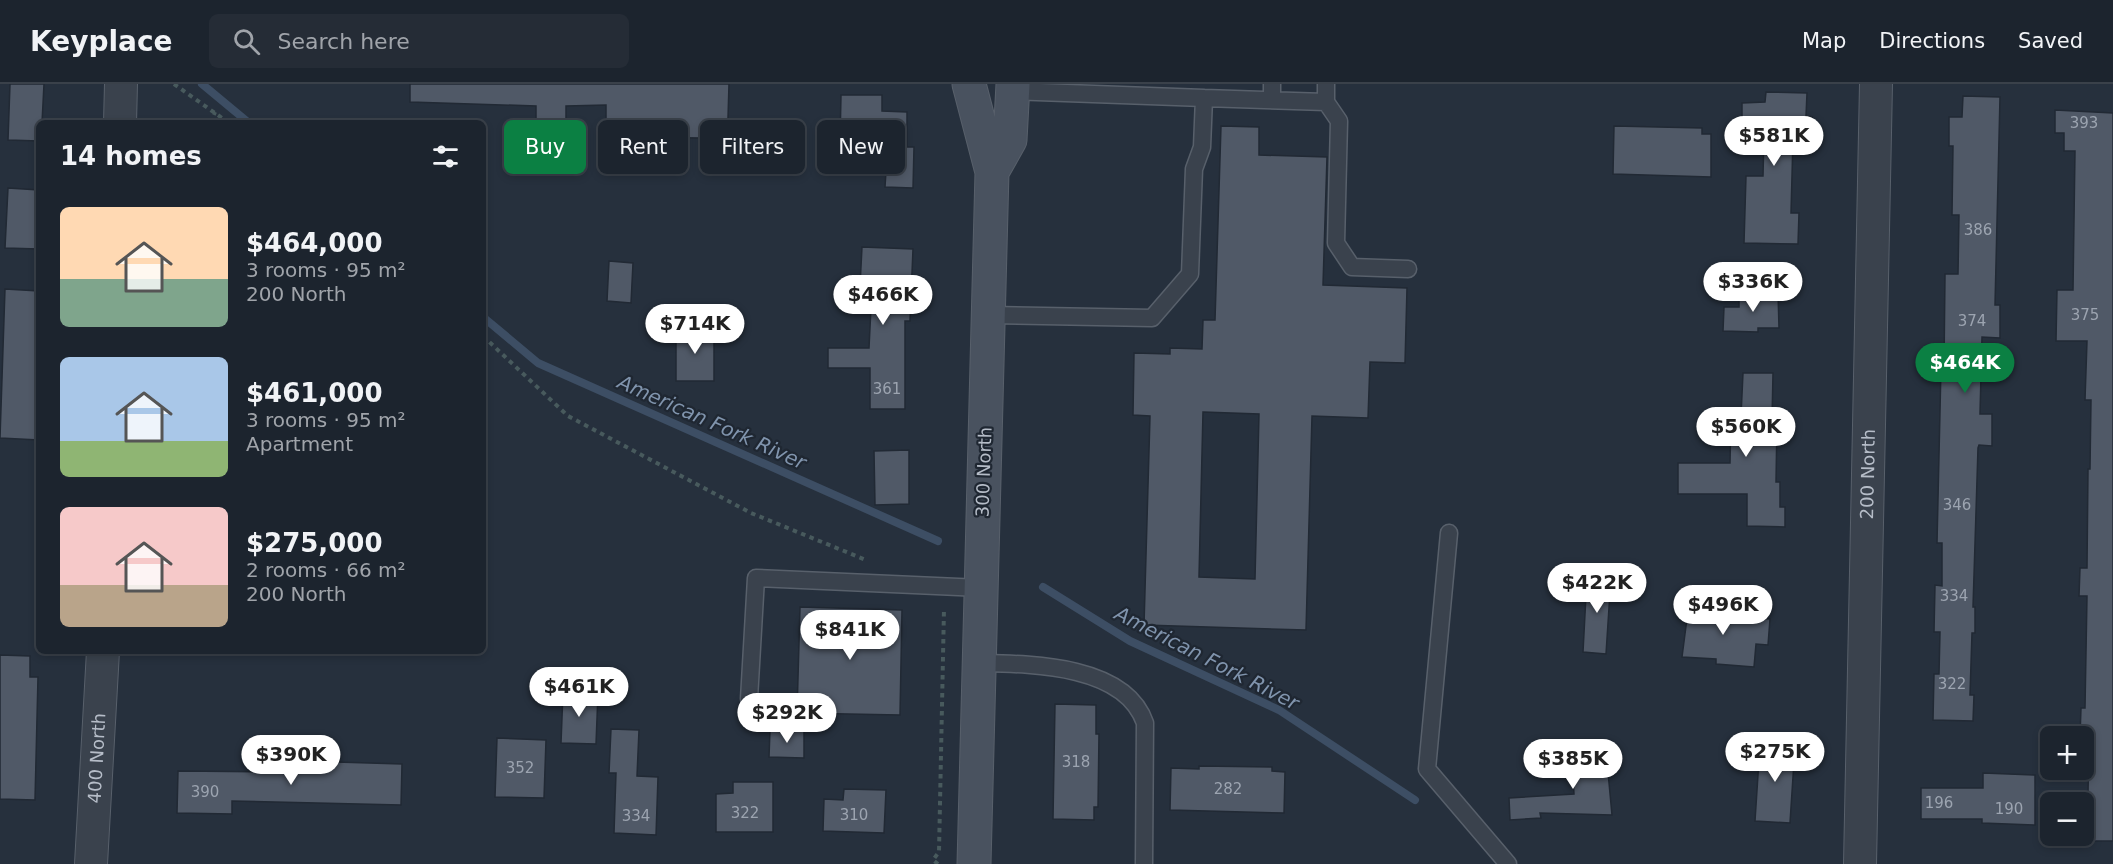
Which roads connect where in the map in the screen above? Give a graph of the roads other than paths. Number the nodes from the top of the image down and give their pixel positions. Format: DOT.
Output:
graph roads {
  1 [pos="121,84"];
  2 [pos="969,84"];
  3 [pos="1326,84"];
  4 [pos="1876,84"];
  5 [pos="1012,88"];
  6 [pos="1272,92"];
  7 [pos="1212,93"];
  8 [pos="1326,102"];
  9 [pos="120,120"];
  10 [pos="992,172"];
  11 [pos="1408,269"];
  12 [pos="989,315"];
  13 [pos="1449,533"];
  14 [pos="981,588"];
  15 [pos="103,654"];
  16 [pos="979,663"];
  17 [pos="750,699"];
  18 [pos="91,864"];
  19 [pos="974,864"];
  20 [pos="1144,864"];
  21 [pos="1508,864"];
  22 [pos="1860,864"];
  1 -- 9 [label="street"];
  2 -- 10 [label="street, 300 North"];
  3 -- 8 [label="lane"];
  4 -- 22 [label="street, 200 North"];
  5 -- 7 [label="lane"];
  5 -- 10 [label="street"];
  6 -- 7 [label="lane"];
  6 -- 8 [label="lane"];
  7 -- 12 [label="lane"];
  8 -- 11 [label="lane"];
  10 -- 12 [label="street, 300 North"];
  12 -- 14 [label="street, 300 North"];
  13 -- 21 [label="lane"];
  14 -- 16 [label="street, 300 North"];
  14 -- 17 [label="lane"];
  15 -- 18 [label="street, 400 North"];
  16 -- 19 [label="street, 300 North"];
  16 -- 20 [label="lane"];
}
